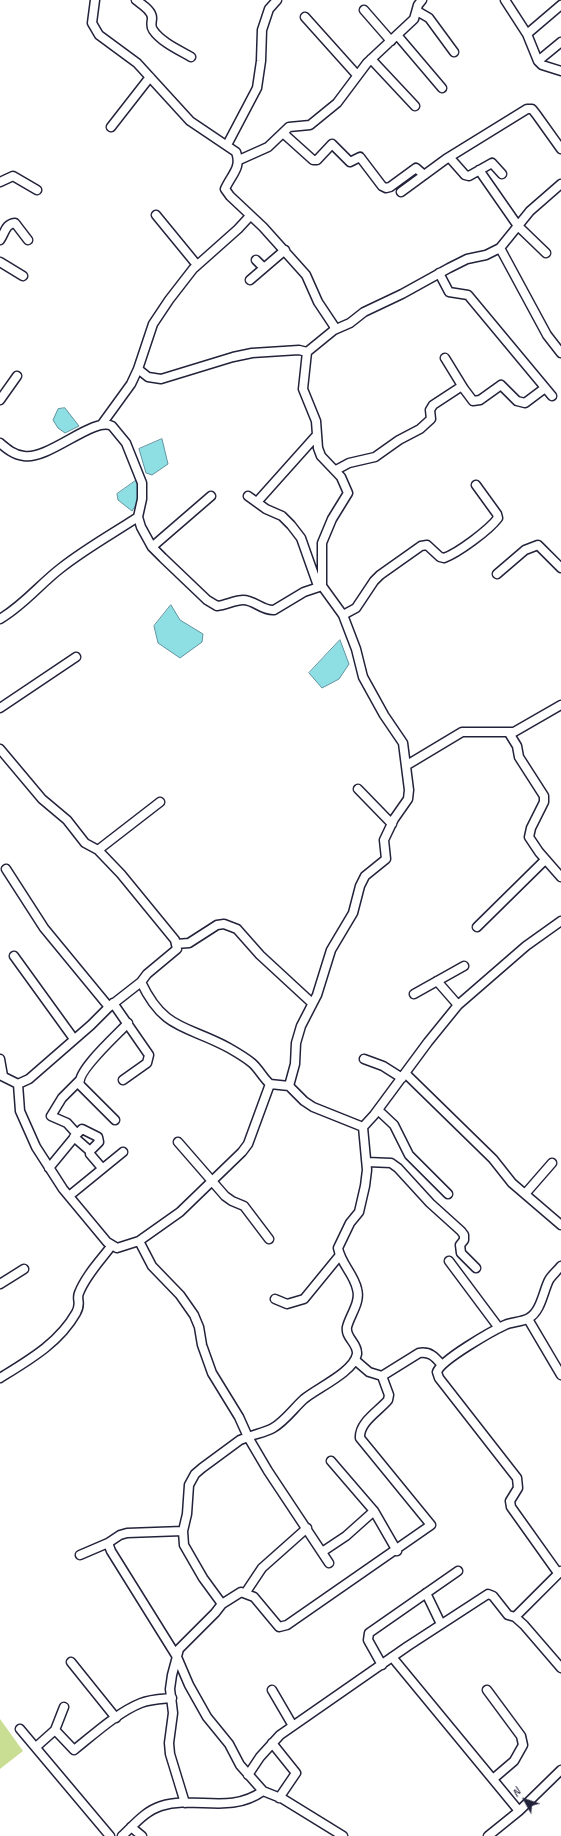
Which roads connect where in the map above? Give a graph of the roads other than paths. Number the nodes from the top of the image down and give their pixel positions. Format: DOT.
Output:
graph roads {
  1 [pos="95,0"];
  2 [pos="136,0"];
  3 [pos="277,0"];
  4 [pos="422,0"];
  5 [pos="505,0"];
  6 [pos="561,5"];
  7 [pos="364,10"];
  8 [pos="417,11"];
  9 [pos="305,18"];
  10 [pos="527,34"];
  11 [pos="397,35"];
  12 [pos="391,41"];
  13 [pos="561,42"];
  14 [pos="454,52"];
  15 [pos="191,57"];
  16 [pos="371,59"];
  17 [pos="538,61"];
  18 [pos="561,71"];
  19 [pos="357,75"];
  20 [pos="150,77"];
  21 [pos="442,88"];
  22 [pos="415,106"];
  23 [pos="111,127"];
  24 [pos="283,133"];
  25 [pos="227,145"];
  26 [pos="561,149"];
  27 [pos="450,158"];
  28 [pos="239,160"];
  29 [pos="479,170"];
  30 [pos="502,174"];
  31 [pos="424,176"];
  32 [pos="0,182"];
  33 [pos="561,184"];
  34 [pos="37,190"];
  35 [pos="401,192"];
  36 [pos="156,216"];
  37 [pos="250,216"];
  38 [pos="518,226"];
  39 [pos="0,240"];
  40 [pos="28,240"];
  41 [pos="500,248"];
  42 [pos="285,250"];
  43 [pos="546,253"];
  44 [pos="256,260"];
  45 [pos="0,262"];
  46 [pos="197,265"];
  47 [pos="264,268"];
  48 [pos="439,273"];
  49 [pos="23,276"];
  50 [pos="250,280"];
  51 [pos="334,330"];
  52 [pos="307,352"];
  53 [pos="561,353"];
  54 [pos="445,358"];
  55 [pos="138,369"];
  56 [pos="17,376"];
  57 [pos="462,386"];
  58 [pos="545,388"];
  59 [pos="552,396"];
  60 [pos="0,400"];
  61 [pos="102,424"];
  62 [pos="316,436"];
  63 [pos="0,443"];
  64 [pos="336,470"];
  65 [pos="476,485"];
  66 [pos="211,496"];
  67 [pos="248,496"];
  68 [pos="257,502"];
  69 [pos="138,517"];
  70 [pos="152,547"];
  71 [pos="561,568"];
  72 [pos="497,574"];
  73 [pos="320,586"];
  74 [pos="343,615"];
  75 [pos="0,619"];
  76 [pos="76,657"];
  77 [pos="561,705"];
  78 [pos="0,708"];
  79 [pos="509,733"];
  80 [pos="0,749"];
  81 [pos="407,765"];
  82 [pos="358,789"];
  83 [pos="160,802"];
  84 [pos="392,824"];
  85 [pos="98,850"];
  86 [pos="545,860"];
  87 [pos="6,869"];
  88 [pos="561,877"];
  89 [pos="561,921"];
  90 [pos="477,927"];
  91 [pos="176,944"];
  92 [pos="14,956"];
  93 [pos="464,966"];
  94 [pos="437,981"];
  95 [pos="141,982"];
  96 [pos="414,994"];
  97 [pos="312,1003"];
  98 [pos="111,1005"];
  99 [pos="458,1005"];
  100 [pos="128,1023"];
  101 [pos="74,1039"];
  102 [pos="0,1059"];
  103 [pos="364,1059"];
  104 [pos="403,1075"];
  105 [pos="2,1076"];
  106 [pos="122,1080"];
  107 [pos="78,1081"];
  108 [pos="18,1084"];
  109 [pos="270,1084"];
  110 [pos="289,1086"];
  111 [pos="378,1110"];
  112 [pos="115,1120"];
  113 [pos="363,1127"];
  114 [pos="75,1136"];
  115 [pos="178,1142"];
  116 [pos="90,1151"];
  117 [pos="123,1152"];
  118 [pos="367,1162"];
  119 [pos="552,1163"];
  120 [pos="49,1168"];
  121 [pos="102,1168"];
  122 [pos="212,1181"];
  123 [pos="448,1194"];
  124 [pos="525,1194"];
  125 [pos="69,1196"];
  126 [pos="561,1225"];
  127 [pos="269,1239"];
  128 [pos="139,1241"];
  129 [pos="112,1245"];
  130 [pos="340,1255"];
  131 [pos="449,1261"];
  132 [pos="561,1266"];
  133 [pos="476,1268"];
  134 [pos="24,1269"];
  135 [pos="0,1284"];
  136 [pos="275,1299"];
  137 [pos="528,1319"];
  138 [pos="499,1328"];
  139 [pos="355,1360"];
  140 [pos="441,1364"];
  141 [pos="561,1375"];
  142 [pos="382,1376"];
  143 [pos="0,1378"];
  144 [pos="248,1437"];
  145 [pos="331,1461"];
  146 [pos="374,1511"];
  147 [pos="307,1528"];
  148 [pos="183,1531"];
  149 [pos="108,1543"];
  150 [pos="397,1550"];
  151 [pos="322,1552"];
  152 [pos="80,1556"];
  153 [pos="329,1563"];
  154 [pos="458,1571"];
  155 [pos="560,1572"];
  156 [pos="246,1592"];
  157 [pos="426,1594"];
  158 [pos="222,1604"];
  159 [pos="515,1617"];
  160 [pos="441,1624"];
  161 [pos="177,1657"];
  162 [pos="392,1658"];
  163 [pos="71,1662"];
  164 [pos="382,1664"];
  165 [pos="561,1668"];
  166 [pos="272,1690"];
  167 [pos="487,1690"];
  168 [pos="172,1698"];
  169 [pos="64,1707"];
  170 [pos="116,1718"];
  171 [pos="293,1726"];
  172 [pos="20,1729"];
  173 [pos="55,1730"];
  174 [pos="272,1743"];
  175 [pos="36,1747"];
  176 [pos="561,1770"];
  177 [pos="248,1775"];
  178 [pos="493,1779"];
  179 [pos="263,1791"];
  180 [pos="279,1798"];
  181 [pos="185,1803"];
  182 [pos="519,1810"];
  183 [pos="131,1827"];
  184 [pos="110,1836"];
  185 [pos="122,1836"];
  186 [pos="142,1836"];
  187 [pos="343,1836"];
  188 [pos="488,1836"];
  1 -- 20 [label="street"];
  2 -- 15 [label="street"];
  3 -- 25 [label="street"];
  4 -- 8 [label="street"];
  5 -- 10 [label="street"];
  6 -- 10 [label="street"];
  7 -- 12 [label="street"];
  8 -- 11 [label="street"];
  8 -- 14 [label="street"];
  9 -- 19 [label="street"];
  10 -- 17 [label="street"];
  11 -- 12 [label="street"];
  11 -- 21 [label="street"];
  12 -- 16 [label="street"];
  13 -- 17 [label="street"];
  16 -- 19 [label="street"];
  16 -- 22 [label="street"];
  17 -- 18 [label="street"];
  19 -- 24 [label="street"];
  20 -- 23 [label="street"];
  20 -- 25 [label="street"];
  24 -- 28 [label="street"];
  24 -- 31 [label="street"];
  25 -- 28 [label="street"];
  26 -- 27 [label="street"];
  27 -- 29 [label="street"];
  27 -- 31 [label="street"];
  28 -- 37 [label="street"];
  29 -- 30 [label="street"];
  29 -- 38 [label="street"];
  31 -- 35 [label="street"];
  32 -- 34 [label="street"];
  33 -- 38 [label="street"];
  36 -- 46 [label="street"];
  37 -- 42 [label="street"];
  37 -- 46 [label="street"];
  38 -- 41 [label="street"];
  38 -- 43 [label="street"];
  39 -- 40 [label="street"];
  41 -- 48 [label="street"];
  41 -- 53 [label="street"];
  42 -- 47 [label="street"];
  42 -- 51 [label="street"];
  44 -- 47 [label="street"];
  45 -- 49 [label="street"];
  46 -- 55 [label="street"];
  47 -- 50 [label="street"];
  48 -- 51 [label="street"];
  48 -- 58 [label="street"];
  51 -- 52 [label="street"];
  52 -- 55 [label="street"];
  52 -- 62 [label="street"];
  54 -- 57 [label="street"];
  55 -- 61 [label="street"];
  56 -- 60 [label="street"];
  57 -- 58 [label="street"];
  57 -- 64 [label="street"];
  58 -- 59 [label="street"];
  61 -- 63 [label="street"];
  61 -- 69 [label="street"];
  62 -- 64 [label="street"];
  62 -- 68 [label="street"];
  64 -- 73 [label="street"];
  65 -- 74 [label="street"];
  66 -- 70 [label="street"];
  67 -- 68 [label="street"];
  68 -- 73 [label="street"];
  69 -- 70 [label="street"];
  69 -- 75 [label="street"];
  70 -- 73 [label="street"];
  71 -- 72 [label="street"];
  73 -- 74 [label="street"];
  74 -- 81 [label="street"];
  76 -- 78 [label="street"];
  77 -- 79 [label="street"];
  79 -- 81 [label="street"];
  79 -- 86 [label="street"];
  80 -- 85 [label="street"];
  81 -- 84 [label="street"];
  82 -- 84 [label="street"];
  83 -- 85 [label="street"];
  84 -- 97 [label="street"];
  85 -- 91 [label="street"];
  86 -- 88 [label="street"];
  86 -- 90 [label="street"];
  87 -- 98 [label="street"];
  89 -- 99 [label="street"];
  91 -- 95 [label="street"];
  91 -- 97 [label="street"];
  92 -- 101 [label="street"];
  93 -- 94 [label="street"];
  94 -- 96 [label="street"];
  94 -- 99 [label="street"];
  95 -- 98 [label="street"];
  95 -- 109 [label="street"];
  97 -- 110 [label="street"];
  98 -- 100 [label="street"];
  98 -- 101 [label="street"];
  99 -- 104 [label="street"];
  100 -- 106 [label="street"];
  100 -- 107 [label="street"];
  101 -- 108 [label="street"];
  102 -- 105 [label="street"];
  103 -- 104 [label="street"];
  104 -- 111 [label="street"];
  104 -- 124 [label="street"];
  105 -- 108 [label="street"];
  107 -- 112 [label="street"];
  107 -- 114 [label="street"];
  108 -- 120 [label="street"];
  109 -- 110 [label="street"];
  109 -- 122 [label="street"];
  110 -- 113 [label="street"];
  111 -- 113 [label="street"];
  111 -- 123 [label="street"];
  113 -- 118 [label="street"];
  114 -- 116 [label="street"];
  114 -- 116 [label="street"];
  114 -- 120 [label="street"];
  115 -- 122 [label="street"];
  116 -- 121 [label="street"];
  117 -- 121 [label="street"];
  118 -- 130 [label="street"];
  118 -- 133 [label="street"];
  119 -- 124 [label="street"];
  120 -- 125 [label="street"];
  121 -- 125 [label="street"];
  122 -- 127 [label="street"];
  122 -- 128 [label="street"];
  124 -- 126 [label="street"];
  125 -- 129 [label="street"];
  128 -- 129 [label="street"];
  128 -- 144 [label="street"];
  129 -- 143 [label="street"];
  130 -- 136 [label="street"];
  130 -- 139 [label="street"];
  131 -- 138 [label="street"];
  132 -- 137 [label="street"];
  134 -- 135 [label="street"];
  137 -- 138 [label="street"];
  137 -- 141 [label="street"];
  138 -- 140 [label="street"];
  139 -- 142 [label="street"];
  139 -- 144 [label="street"];
  140 -- 142 [label="street"];
  140 -- 155 [label="street"];
  142 -- 150 [label="street"];
  144 -- 147 [label="street"];
  144 -- 148 [label="street"];
  145 -- 146 [label="street"];
  146 -- 150 [label="street"];
  146 -- 151 [label="street"];
  147 -- 151 [label="street"];
  147 -- 156 [label="street"];
  148 -- 149 [label="street"];
  148 -- 158 [label="street"];
  149 -- 152 [label="street"];
  149 -- 161 [label="street"];
  150 -- 156 [label="street"];
  151 -- 153 [label="street"];
  154 -- 157 [label="street"];
  155 -- 159 [label="street"];
  156 -- 158 [label="street"];
  157 -- 160 [label="street"];
  157 -- 164 [label="street"];
  158 -- 161 [label="street"];
  159 -- 160 [label="street"];
  159 -- 165 [label="street"];
  160 -- 162 [label="street"];
  161 -- 168 [label="street"];
  161 -- 177 [label="street"];
  162 -- 164 [label="street"];
  162 -- 178 [label="street"];
  163 -- 170 [label="street"];
  164 -- 171 [label="street"];
  166 -- 171 [label="street"];
  167 -- 178 [label="street"];
  168 -- 170 [label="street"];
  168 -- 181 [label="street"];
  169 -- 173 [label="street"];
  170 -- 173 [label="street"];
  171 -- 174 [label="street"];
  172 -- 175 [label="street"];
  173 -- 175 [label="street"];
  174 -- 177 [label="street"];
  174 -- 180 [label="street"];
  175 -- 184 [label="street"];
  176 -- 182 [label="street"];
  177 -- 179 [label="street"];
  178 -- 182 [label="street"];
  179 -- 180 [label="street"];
  179 -- 181 [label="street"];
  180 -- 187 [label="street"];
  181 -- 183 [label="street"];
  182 -- 188 [label="street"];
  183 -- 185 [label="street"];
  183 -- 186 [label="street"];
}
